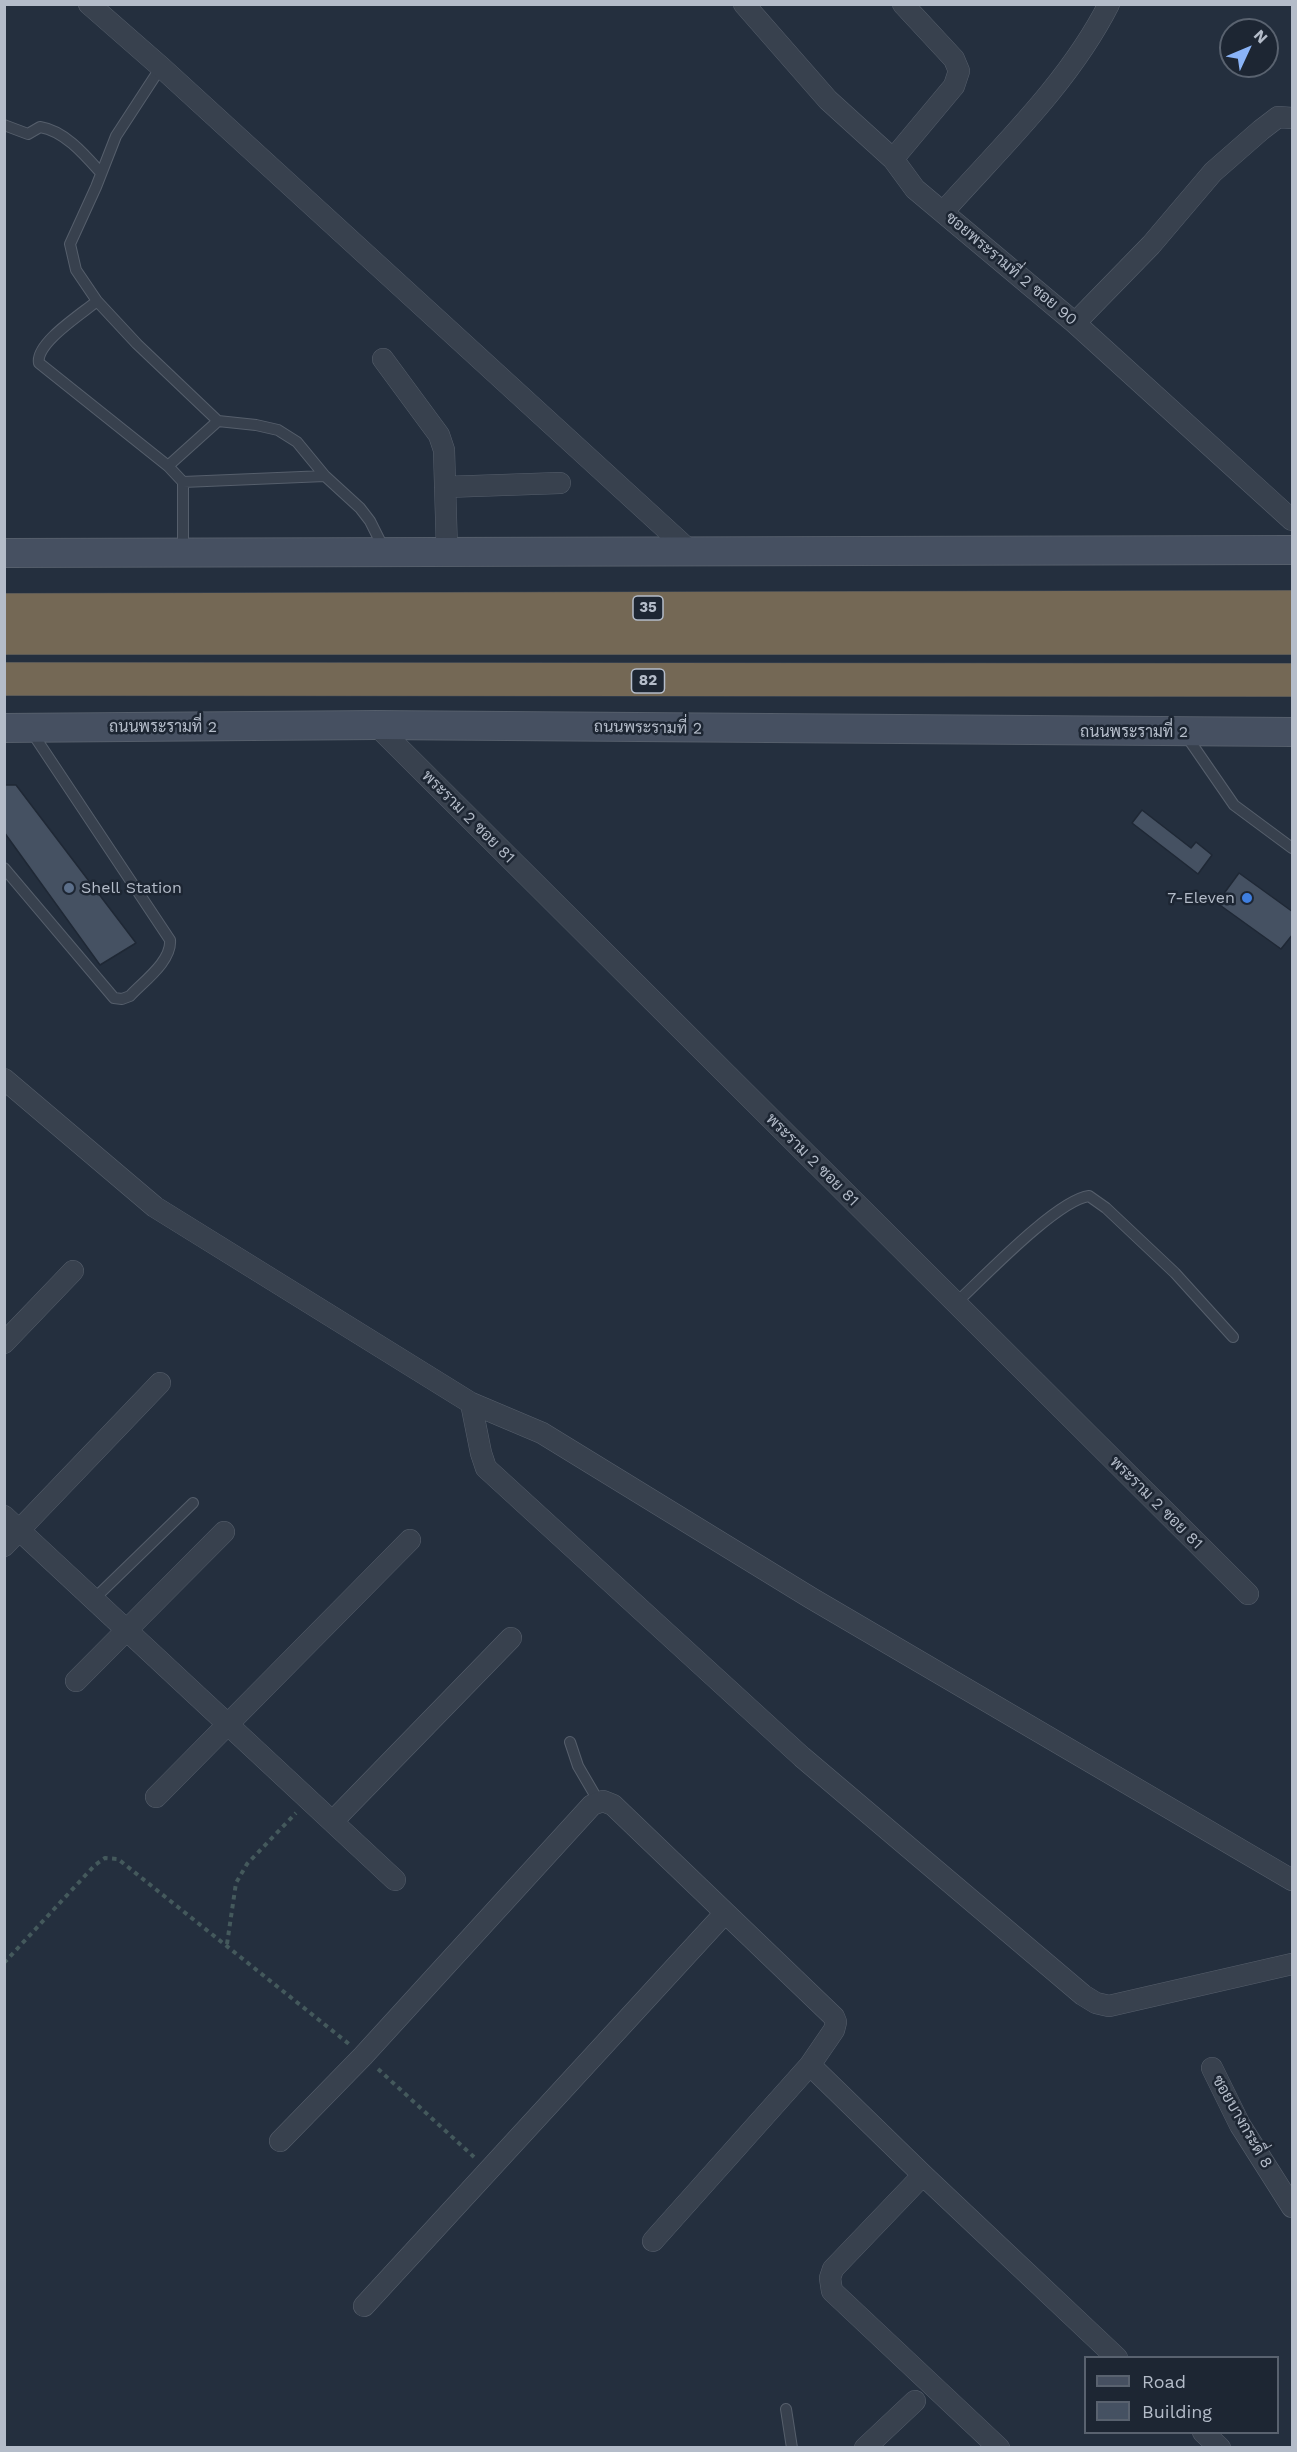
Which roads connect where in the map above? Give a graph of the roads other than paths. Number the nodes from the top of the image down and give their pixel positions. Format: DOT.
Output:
graph roads {
  1 [pos="89,4"];
  2 [pos="744,4"];
  3 [pos="903,4"];
  4 [pos="1109,4"];
  5 [pos="160,67"];
  6 [pos="1293,118"];
  7 [pos="4,125"];
  8 [pos="894,159"];
  9 [pos="101,174"];
  10 [pos="943,212"];
  11 [pos="97,301"];
  12 [pos="1075,323"];
  13 [pos="383,359"];
  14 [pos="218,421"];
  15 [pos="168,466"];
  16 [pos="325,476"];
  17 [pos="183,482"];
  18 [pos="560,483"];
  19 [pos="445,487"];
  20 [pos="1293,520"];
  21 [pos="689,550"];
  22 [pos="1293,550"];
  23 [pos="385,551"];
  24 [pos="447,551"];
  25 [pos="183,552"];
  26 [pos="4,553"];
  27 [pos="4,588"];
  28 [pos="1293,607"];
  29 [pos="4,610"];
  30 [pos="134,610"];
  31 [pos="4,638"];
  32 [pos="1293,638"];
  33 [pos="4,680"];
  34 [pos="1293,680"];
  35 [pos="376,725"];
  36 [pos="17,728"];
  37 [pos="1184,732"];
  38 [pos="1293,732"];
  39 [pos="1292,847"];
  40 [pos="4,868"];
  41 [pos="4,1079"];
  42 [pos="73,1271"];
  43 [pos="956,1303"];
  44 [pos="1233,1337"];
  45 [pos="4,1343"];
  46 [pos="160,1383"];
  47 [pos="471,1403"];
  48 [pos="193,1503"];
  49 [pos="12,1523"];
  50 [pos="224,1532"];
  51 [pos="410,1540"];
  52 [pos="4,1546"];
  53 [pos="1248,1594"];
  54 [pos="94,1599"];
  55 [pos="128,1630"];
  56 [pos="511,1638"];
  57 [pos="76,1681"];
  58 [pos="229,1724"];
  59 [pos="570,1742"];
  60 [pos="156,1797"];
  61 [pos="599,1802"];
  62 [pos="333,1821"];
  63 [pos="395,1880"];
  64 [pos="1293,1880"];
  65 [pos="725,1913"];
  66 [pos="1293,1964"];
  67 [pos="810,2065"];
  68 [pos="1212,2068"];
  69 [pos="280,2141"];
  70 [pos="923,2175"];
  71 [pos="1293,2207"];
  72 [pos="653,2241"];
  73 [pos="364,2306"];
  74 [pos="1116,2356"];
  75 [pos="915,2401"];
  76 [pos="786,2409"];
  77 [pos="1204,2434"];
  78 [pos="792,2448"];
  79 [pos="865,2448"];
  80 [pos="999,2448"];
  81 [pos="1220,2448"];
  1 -- 5 [label="street"];
  2 -- 8 [label="street, ซอยพระรามที่ 2 ซอย 90"];
  3 -- 8 [label="street"];
  4 -- 10 [label="street"];
  5 -- 9 [label="lane"];
  5 -- 21 [label="street"];
  6 -- 12 [label="street"];
  7 -- 9 [label="lane"];
  8 -- 10 [label="street, ซอยพระรามที่ 2 ซอย 90"];
  9 -- 11 [label="lane"];
  10 -- 12 [label="street, ซอยพระรามที่ 2 ซอย 90"];
  11 -- 14 [label="lane"];
  11 -- 15 [label="lane"];
  12 -- 20 [label="street, ซอยพระรามที่ 2 ซอย 90"];
  13 -- 19 [label="street"];
  14 -- 15 [label="lane"];
  14 -- 16 [label="lane"];
  15 -- 17 [label="lane"];
  16 -- 17 [label="lane"];
  16 -- 23 [label="lane"];
  17 -- 25 [label="lane"];
  18 -- 19 [label="street"];
  19 -- 24 [label="street"];
  21 -- 22 [label="main road"];
  21 -- 24 [label="main road"];
  23 -- 24 [label="main road"];
  23 -- 25 [label="main road"];
  25 -- 26 [label="main road"];
  27 -- 30 [label="highway"];
  28 -- 30 [label="highway, 35"];
  29 -- 30 [label="highway, 35"];
  31 -- 32 [label="highway"];
  33 -- 34 [label="highway"];
  35 -- 36 [label="main road, ถนนพระรามที่ 2"];
  35 -- 37 [label="main road, ถนนพระรามที่ 2"];
  35 -- 43 [label="street, พระราม 2 ซอย 81"];
  36 -- 40 [label="lane"];
  37 -- 38 [label="main road, ถนนพระรามที่ 2"];
  37 -- 39 [label="lane"];
  41 -- 47 [label="street"];
  42 -- 45 [label="street"];
  43 -- 44 [label="lane"];
  43 -- 53 [label="street, พระราม 2 ซอย 81"];
  46 -- 49 [label="street"];
  47 -- 64 [label="street"];
  47 -- 66 [label="street"];
  48 -- 54 [label="lane"];
  49 -- 52 [label="street"];
  49 -- 54 [label="street"];
  50 -- 55 [label="street"];
  51 -- 58 [label="street"];
  54 -- 55 [label="street"];
  55 -- 57 [label="street"];
  55 -- 58 [label="street"];
  56 -- 62 [label="street"];
  58 -- 60 [label="street"];
  58 -- 62 [label="street"];
  59 -- 61 [label="lane"];
  61 -- 65 [label="street"];
  61 -- 69 [label="street"];
  62 -- 63 [label="street"];
  65 -- 67 [label="street"];
  65 -- 73 [label="street"];
  67 -- 70 [label="street"];
  67 -- 72 [label="street"];
  68 -- 71 [label="street, ซอยบางกระดี่ 8"];
  70 -- 74 [label="street"];
  70 -- 80 [label="street"];
  75 -- 79 [label="street"];
  76 -- 78 [label="lane"];
  77 -- 81 [label="street"];
}
